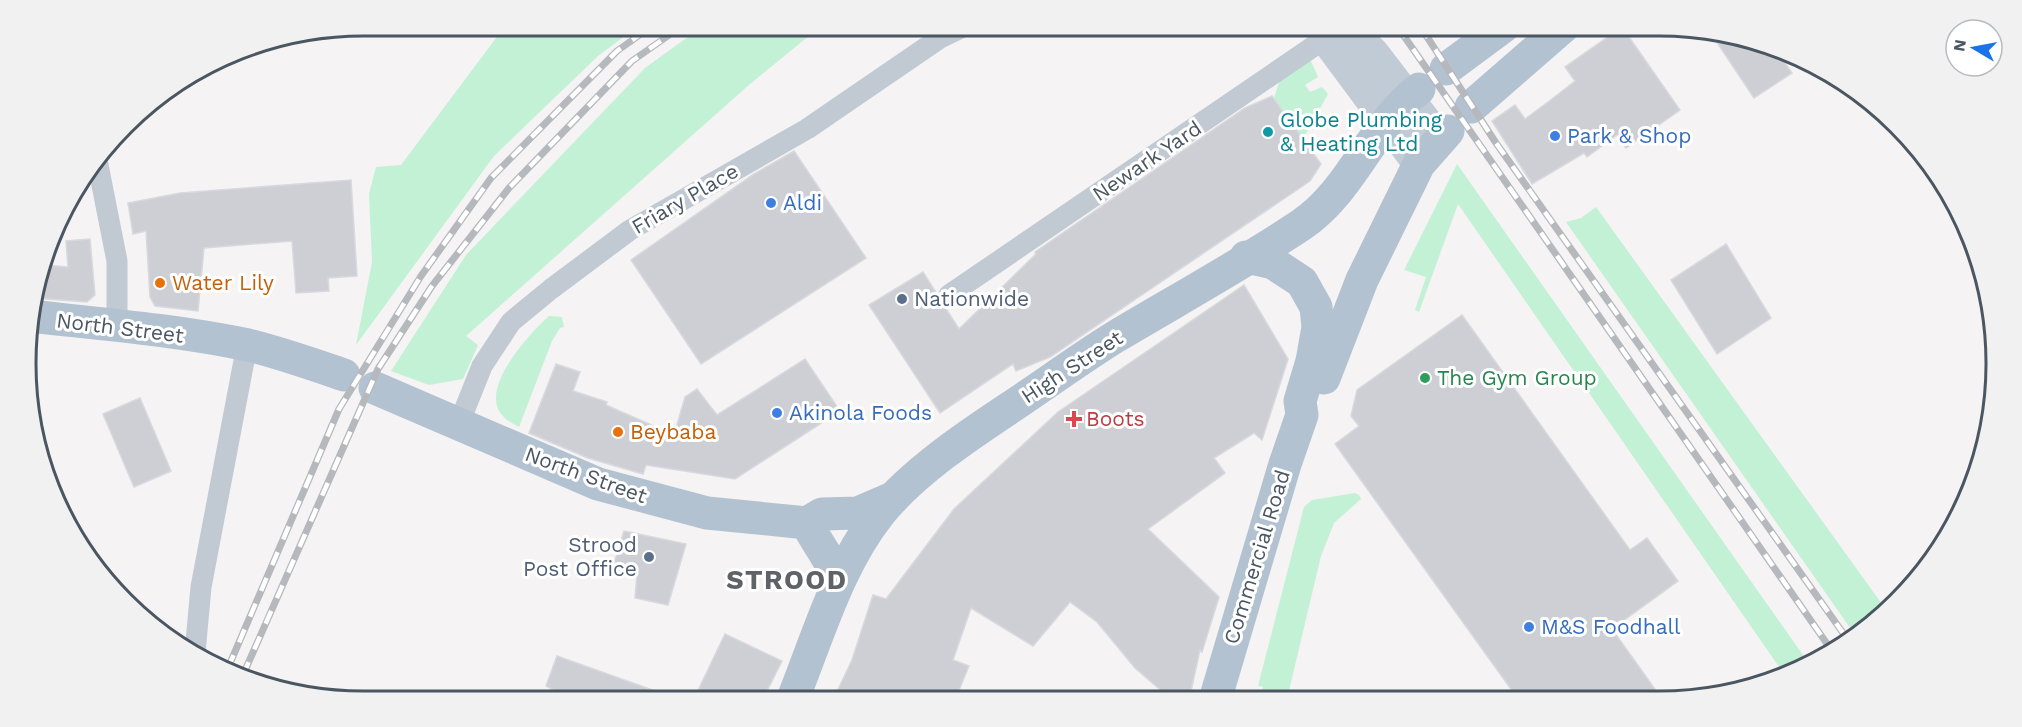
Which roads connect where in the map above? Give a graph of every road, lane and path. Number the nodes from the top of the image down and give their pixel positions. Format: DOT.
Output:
graph roads {
  1 [pos="944,36"];
  2 [pos="1324,36"];
  3 [pos="1338,36"];
  4 [pos="1345,36"];
  5 [pos="1491,36"];
  6 [pos="1553,36"];
  7 [pos="1446,69"];
  8 [pos="1413,93"];
  9 [pos="1471,107"];
  10 [pos="1385,121"];
  11 [pos="1444,135"];
  12 [pos="1419,164"];
  13 [pos="99,171"];
  14 [pos="1246,257"];
  15 [pos="949,296"];
  16 [pos="40,317"];
  17 [pos="117,326"];
  18 [pos="247,345"];
  19 [pos="344,375"];
  20 [pos="375,388"];
  21 [pos="1302,415"];
  22 [pos="458,426"];
  23 [pos="893,498"];
  24 [pos="807,523"];
  25 [pos="838,583"];
  26 [pos="196,644"];
  27 [pos="796,691"];
  28 [pos="1218,691"];
  1 -- 22 [label="street, Friary Place"];
  2 -- 15 [label="street, Newark Yard"];
  3 -- 10 [label="main road"];
  4 -- 8 [label="main road"];
  5 -- 7 [label="main road"];
  6 -- 9 [label="main road"];
  8 -- 10 [label="main road, High Street"];
  8 -- 11 [label="main road"];
  10 -- 12 [label="main road"];
  10 -- 14 [label="main road, High Street"];
  11 -- 12 [label="main road"];
  12 -- 21 [label="main road, Commercial Road"];
  13 -- 17 [label="street"];
  14 -- 21 [label="main road, Commercial Road"];
  14 -- 23 [label="main road, High Street"];
  16 -- 17 [label="main road, North Street"];
  17 -- 18 [label="main road, North Street"];
  18 -- 19 [label="main road, North Street"];
  18 -- 26 [label="street"];
  20 -- 22 [label="main road, North Street"];
  21 -- 28 [label="main road, Commercial Road"];
  22 -- 24 [label="main road, North Street"];
  23 -- 24 [label="main road, North Street"];
  23 -- 25 [label="main road, High Street"];
  24 -- 25 [label="main road"];
  25 -- 27 [label="main road, High Street"];
}
